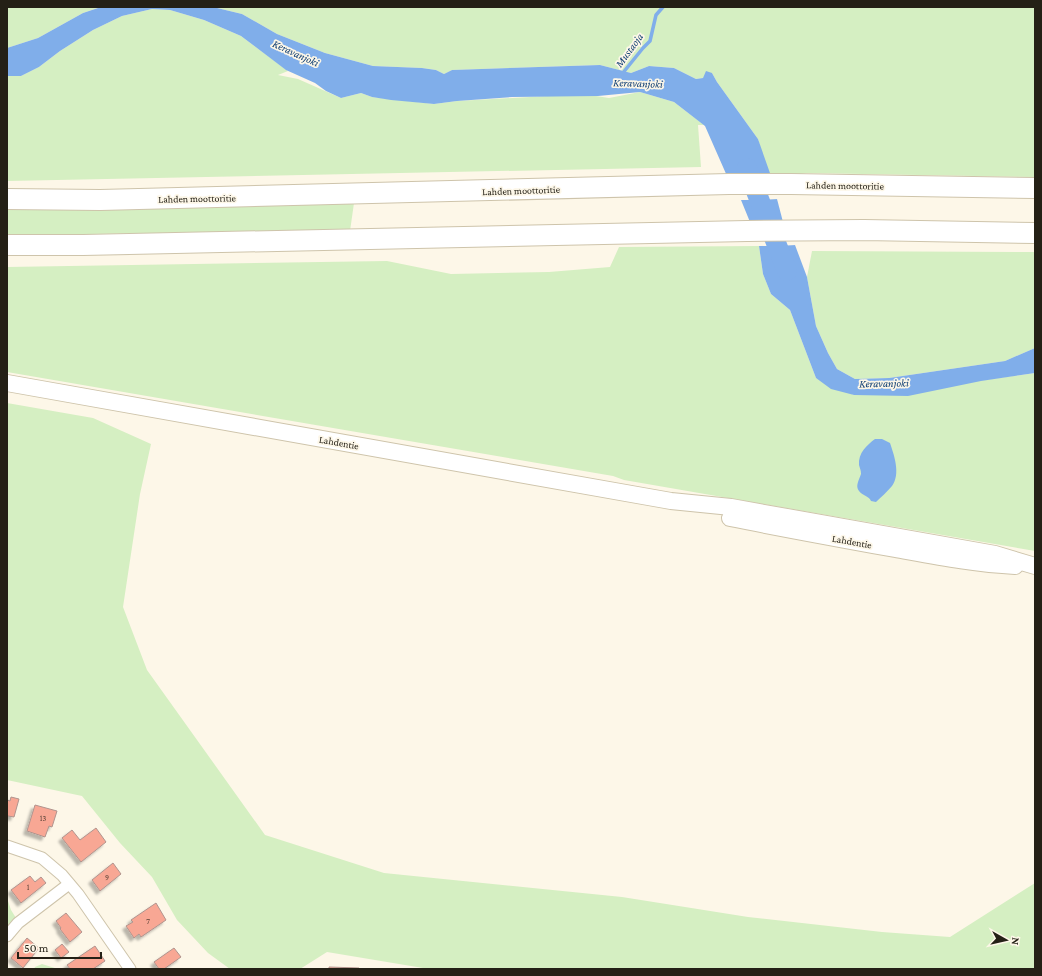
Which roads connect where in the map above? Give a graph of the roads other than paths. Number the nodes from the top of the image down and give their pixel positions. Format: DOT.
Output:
graph roads {
  1 [pos="1035,188"];
  2 [pos="7,199"];
  3 [pos="1035,233"];
  4 [pos="7,245"];
  5 [pos="7,383"];
  6 [pos="1035,566"];
  7 [pos="7,846"];
  8 [pos="69,884"];
  9 [pos="7,936"];
  10 [pos="130,969"];
  1 -- 2 [label="highway, Lahden moottoritie"];
  3 -- 4 [label="highway"];
  5 -- 6 [label="main road, Lahdentie"];
  7 -- 8 [label="street"];
  8 -- 9 [label="street"];
  8 -- 10 [label="street"];
}
